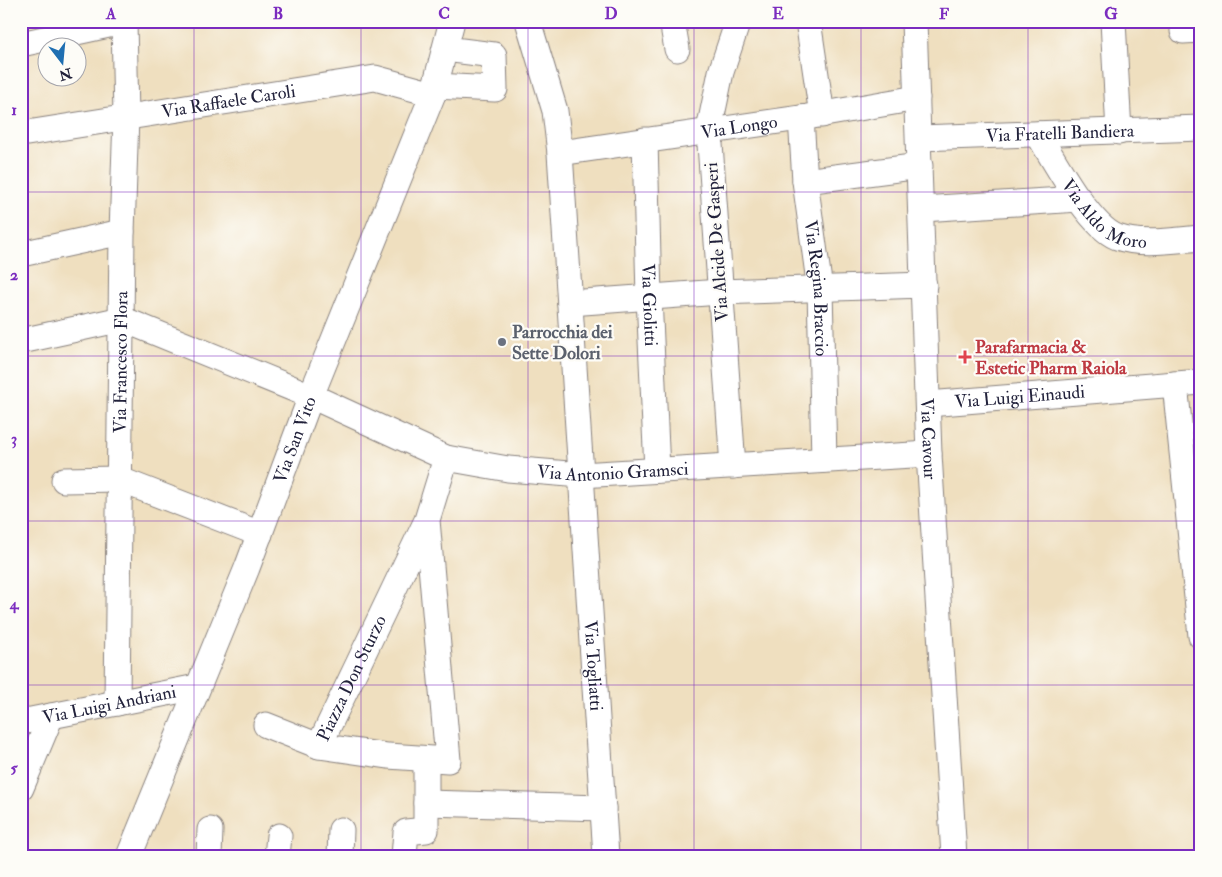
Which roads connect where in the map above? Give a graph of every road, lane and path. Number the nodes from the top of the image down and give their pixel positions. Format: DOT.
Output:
graph roads {
  1 [pos="125,21"];
  2 [pos="452,21"];
  3 [pos="528,21"];
  4 [pos="672,21"];
  5 [pos="738,21"];
  6 [pos="808,21"];
  7 [pos="914,21"];
  8 [pos="1113,21"];
  9 [pos="1183,21"];
  10 [pos="1201,30"];
  11 [pos="21,44"];
  12 [pos="445,49"];
  13 [pos="676,49"];
  14 [pos="434,90"];
  15 [pos="918,98"];
  16 [pos="811,116"];
  17 [pos="126,117"];
  18 [pos="1201,128"];
  19 [pos="709,130"];
  20 [pos="1119,132"];
  21 [pos="21,134"];
  22 [pos="1038,134"];
  23 [pos="919,138"];
  24 [pos="645,140"];
  25 [pos="560,153"];
  26 [pos="920,166"];
  27 [pos="805,182"];
  28 [pos="1079,199"];
  29 [pos="922,209"];
  30 [pos="122,232"];
  31 [pos="1201,238"];
  32 [pos="21,254"];
  33 [pos="924,285"];
  34 [pos="820,289"];
  35 [pos="720,292"];
  36 [pos="649,297"];
  37 [pos="570,303"];
  38 [pos="122,319"];
  39 [pos="21,341"];
  40 [pos="1201,382"];
  41 [pos="1175,384"];
  42 [pos="311,396"];
  43 [pos="928,404"];
  44 [pos="929,454"];
  45 [pos="446,458"];
  46 [pos="824,460"];
  47 [pos="732,466"];
  48 [pos="657,470"];
  49 [pos="581,475"];
  50 [pos="118,479"];
  51 [pos="64,480"];
  52 [pos="428,520"];
  53 [pos="260,534"];
  54 [pos="1201,636"];
  55 [pos="197,687"];
  56 [pos="117,703"];
  57 [pos="51,716"];
  58 [pos="21,722"];
  59 [pos="266,724"];
  60 [pos="319,746"];
  61 [pos="426,759"];
  62 [pos="21,788"];
  63 [pos="426,803"];
  64 [pos="603,808"];
  65 [pos="210,830"];
  66 [pos="341,830"];
  67 [pos="129,856"];
  68 [pos="209,856"];
  69 [pos="340,856"];
  70 [pos="404,856"];
  71 [pos="606,856"];
  72 [pos="954,856"];
  1 -- 11 [label="street"];
  1 -- 17 [label="street, Via Francesco Flora"];
  2 -- 12 [label="street, Via San Vito"];
  3 -- 25 [label="street, Via Togliatti"];
  4 -- 13 [label="street"];
  5 -- 19 [label="street, Via Alcide De Gasperi"];
  6 -- 16 [label="street, Via Regina Braccio"];
  7 -- 15 [label="street, Via Cavour"];
  8 -- 20 [label="street"];
  9 -- 10 [label="street"];
  12 -- 14 [label="street, Via San Vito"];
  12 -- 14 [label="street, Via Raffaele Caroli"];
  14 -- 17 [label="street, Via Raffaele Caroli"];
  14 -- 42 [label="street, Via San Vito"];
  15 -- 16 [label="street, Via Longo"];
  15 -- 23 [label="street, Via Cavour"];
  16 -- 19 [label="street, Via Longo"];
  16 -- 27 [label="street, Via Regina Braccio"];
  17 -- 21 [label="street, Via Raffaele Caroli"];
  17 -- 30 [label="street, Via Francesco Flora"];
  18 -- 20 [label="street, Via Fratelli Bandiera"];
  19 -- 24 [label="street, Via Longo"];
  19 -- 35 [label="street, Via Alcide De Gasperi"];
  20 -- 22 [label="street, Via Fratelli Bandiera"];
  22 -- 23 [label="street, Via Fratelli Bandiera"];
  22 -- 28 [label="street, Via Aldo Moro"];
  23 -- 26 [label="street, Via Cavour"];
  24 -- 25 [label="street, Via Longo"];
  24 -- 36 [label="street, Via Giolitti"];
  25 -- 37 [label="street, Via Togliatti"];
  26 -- 27 [label="street"];
  26 -- 29 [label="street, Via Cavour"];
  27 -- 34 [label="street, Via Regina Braccio"];
  28 -- 29 [label="street"];
  28 -- 31 [label="street, Via Aldo Moro"];
  29 -- 33 [label="street, Via Cavour"];
  30 -- 32 [label="street"];
  30 -- 38 [label="street, Via Francesco Flora"];
  33 -- 34 [label="street"];
  33 -- 43 [label="street, Via Cavour"];
  34 -- 35 [label="street"];
  34 -- 46 [label="street, Via Regina Braccio"];
  35 -- 36 [label="street"];
  35 -- 47 [label="street, Via Alcide De Gasperi"];
  36 -- 37 [label="street"];
  36 -- 48 [label="street, Via Giolitti"];
  37 -- 49 [label="street, Via Togliatti"];
  38 -- 39 [label="street"];
  38 -- 42 [label="street, Via Antonio Gramsci"];
  38 -- 50 [label="street, Via Francesco Flora"];
  40 -- 41 [label="street, Via Luigi Einaudi"];
  41 -- 43 [label="street, Via Luigi Einaudi"];
  41 -- 54 [label="street"];
  42 -- 45 [label="street, Via Antonio Gramsci"];
  42 -- 53 [label="street, Via San Vito"];
  43 -- 44 [label="street, Via Cavour"];
  44 -- 46 [label="street, Via Antonio Gramsci"];
  44 -- 72 [label="street, Via Cavour"];
  45 -- 49 [label="street, Via Antonio Gramsci"];
  45 -- 52 [label="street, Piazza Don Sturzo"];
  46 -- 47 [label="street, Via Antonio Gramsci"];
  47 -- 48 [label="street, Via Antonio Gramsci"];
  48 -- 49 [label="street, Via Antonio Gramsci"];
  49 -- 64 [label="street, Via Togliatti"];
  50 -- 51 [label="street"];
  50 -- 53 [label="street"];
  50 -- 56 [label="street, Via Francesco Flora"];
  52 -- 60 [label="street, Piazza Don Sturzo"];
  52 -- 61 [label="street, Piazza Don Sturzo"];
  53 -- 55 [label="street, Via San Vito"];
  55 -- 56 [label="street, Via Luigi Andriani"];
  55 -- 67 [label="street, Via San Vito"];
  56 -- 57 [label="street, Via Luigi Andriani"];
  57 -- 58 [label="street, Via Luigi Andriani"];
  57 -- 62 [label="street"];
  59 -- 60 [label="street"];
  60 -- 61 [label="street, Piazza Don Sturzo"];
  61 -- 63 [label="street"];
  63 -- 64 [label="street"];
  63 -- 70 [label="street"];
  64 -- 71 [label="street, Via Togliatti"];
  65 -- 68 [label="street"];
  66 -- 69 [label="street"];
}
